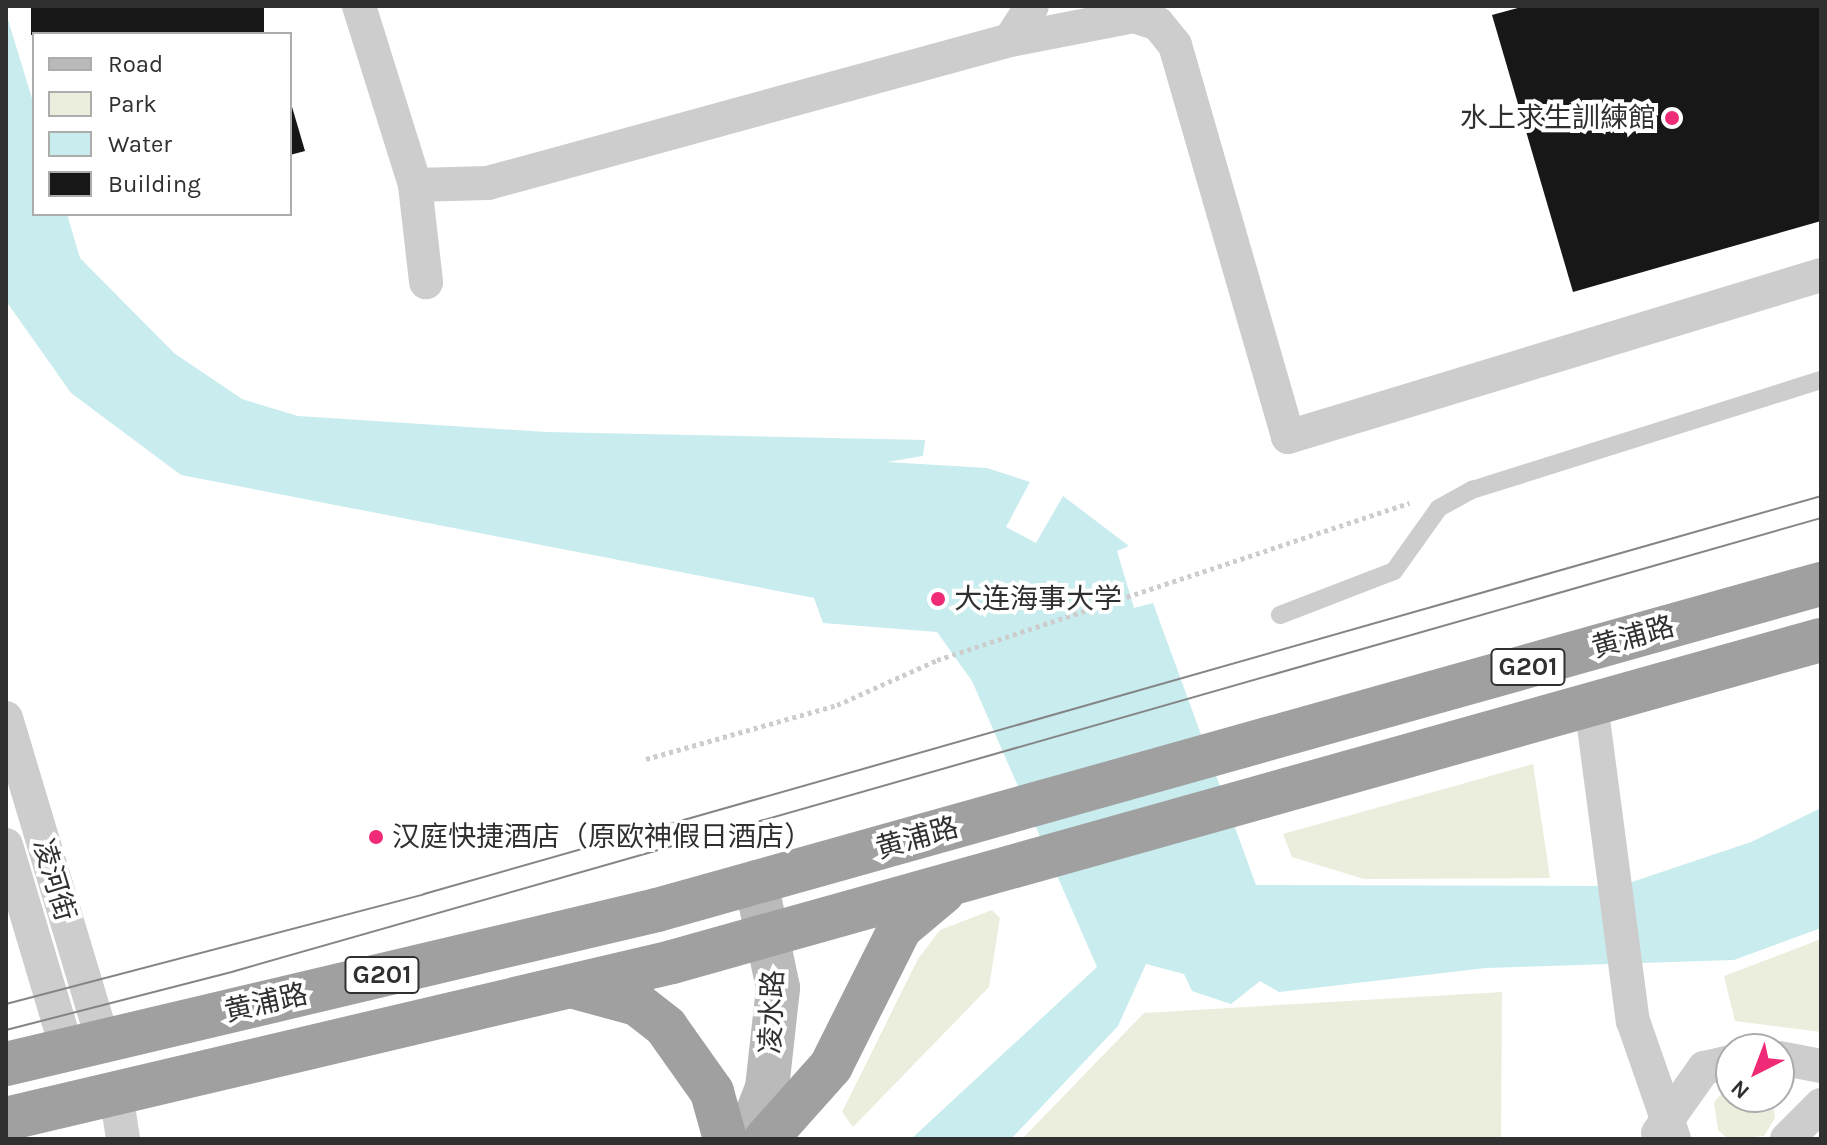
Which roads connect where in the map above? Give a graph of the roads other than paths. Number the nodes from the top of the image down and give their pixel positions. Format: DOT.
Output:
graph roads {
  1 [pos="359,6"];
  2 [pos="1032,6"];
  3 [pos="1010,40"];
  4 [pos="415,185"];
  5 [pos="1821,275"];
  6 [pos="426,282"];
  7 [pos="1821,380"];
  8 [pos="1821,584"];
  9 [pos="1280,615"];
  10 [pos="1821,640"];
  11 [pos="1591,704"];
  12 [pos="6,718"];
  13 [pos="6,845"];
  14 [pos="970,879"];
  15 [pos="756,882"];
  16 [pos="770,935"];
  17 [pos="567,987"];
  18 [pos="85,1045"];
  19 [pos="1795,1061"];
  20 [pos="6,1064"];
  21 [pos="1715,1066"];
  22 [pos="1821,1066"];
  23 [pos="116,1093"];
  24 [pos="1821,1105"];
  25 [pos="6,1119"];
  26 [pos="1665,1133"];
  27 [pos="123,1139"];
  28 [pos="725,1139"];
  29 [pos="747,1139"];
  30 [pos="766,1139"];
  31 [pos="1787,1139"];
  1 -- 4 [label="street"];
  2 -- 3 [label="street"];
  3 -- 4 [label="street"];
  3 -- 5 [label="street"];
  4 -- 6 [label="street"];
  7 -- 9 [label="lane"];
  8 -- 15 [label="highway, 黄浦路 / G201"];
  10 -- 11 [label="highway, 黄浦路 / G201"];
  11 -- 14 [label="highway, 黄浦路 / G201"];
  11 -- 26 [label="street"];
  12 -- 18 [label="street, 凌河街"];
  13 -- 18 [label="street, 凌河街"];
  14 -- 16 [label="highway, 黄浦路 / G201"];
  14 -- 30 [label="highway"];
  15 -- 16 [label="main road, 凌水路"];
  15 -- 18 [label="highway, 黄浦路 / G201"];
  16 -- 17 [label="highway, 黄浦路 / G201"];
  16 -- 29 [label="main road, 凌水路"];
  17 -- 23 [label="highway, 黄浦路 / G201"];
  17 -- 28 [label="highway"];
  18 -- 20 [label="highway, 黄浦路 / G201"];
  19 -- 22 [label="street"];
  21 -- 26 [label="street"];
  23 -- 25 [label="highway, 黄浦路 / G201"];
  23 -- 27 [label="street"];
  24 -- 31 [label="street"];
}
